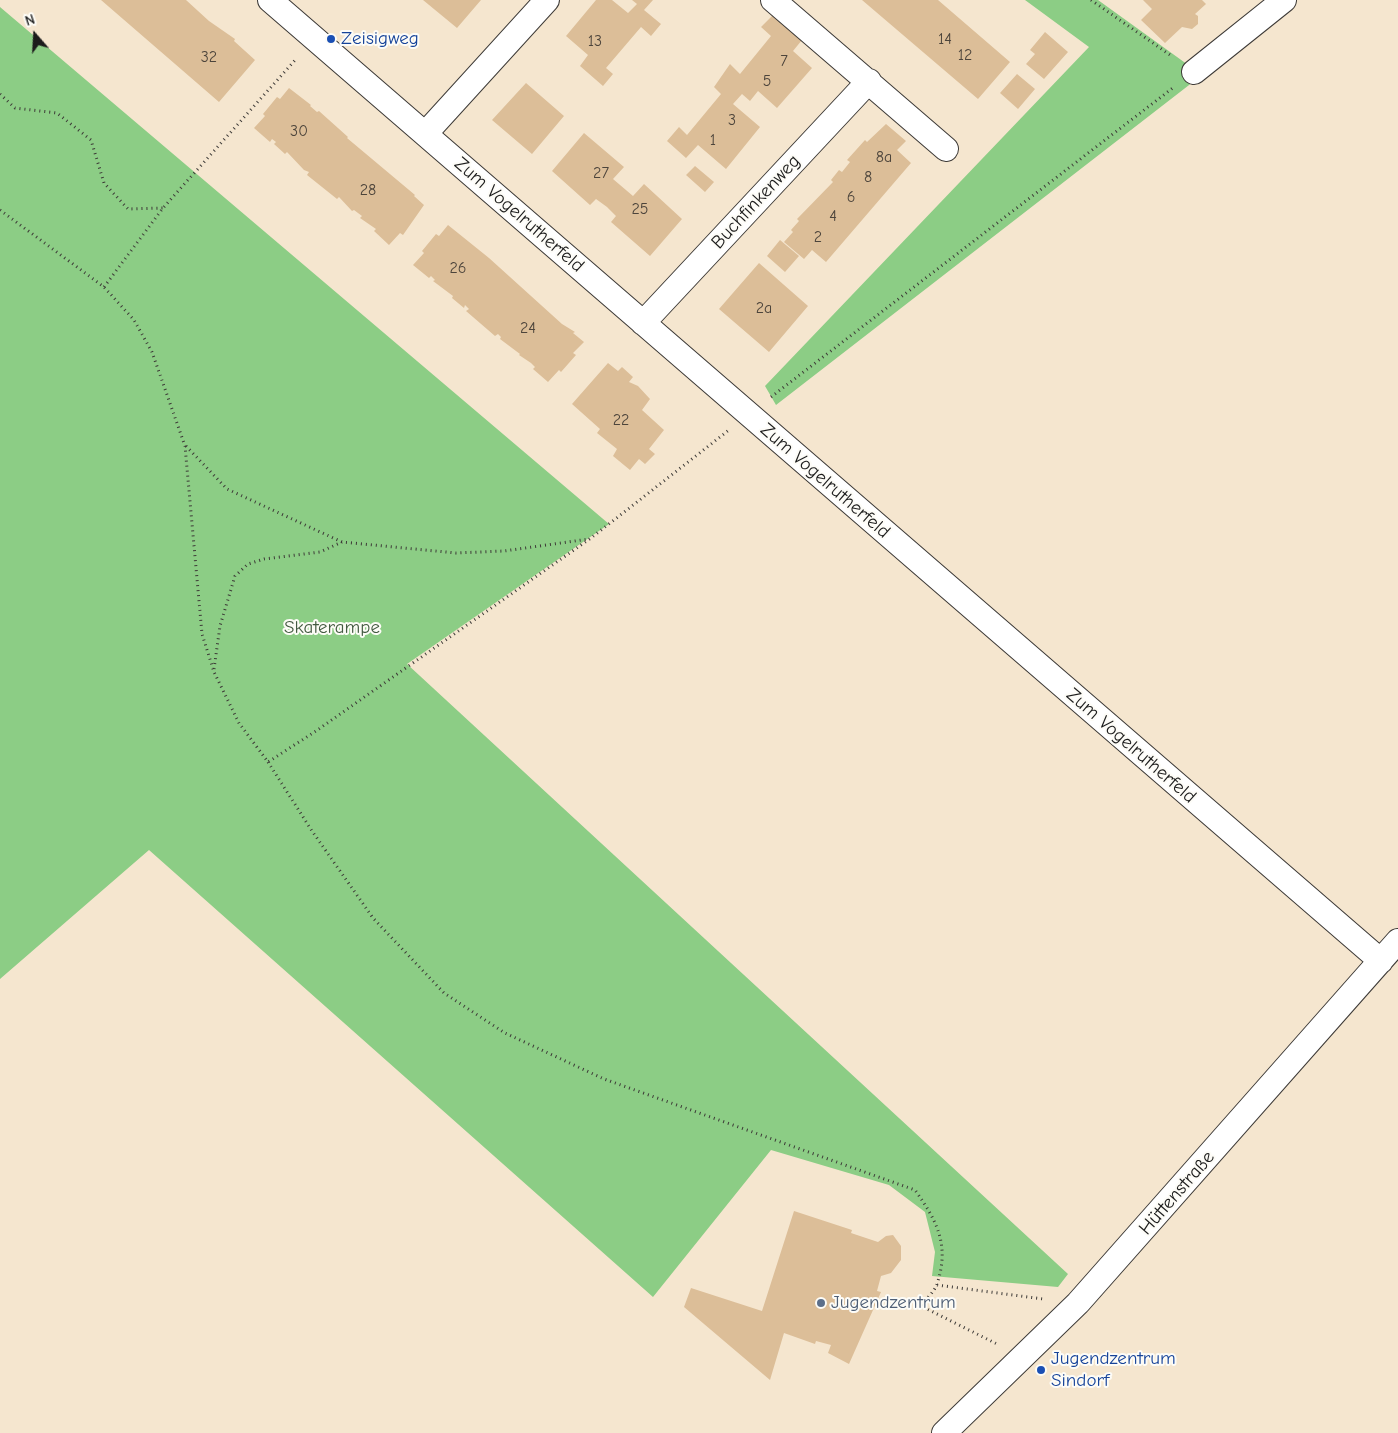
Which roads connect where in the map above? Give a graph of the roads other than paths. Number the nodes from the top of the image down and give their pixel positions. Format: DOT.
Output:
graph roads {
  1 [pos="270,0"];
  2 [pos="547,0"];
  3 [pos="773,0"];
  4 [pos="1284,0"];
  5 [pos="1194,72"];
  6 [pos="869,81"];
  7 [pos="425,134"];
  8 [pos="946,149"];
  9 [pos="643,323"];
  10 [pos="1398,942"];
  11 [pos="1381,961"];
  12 [pos="944,1433"];
  1 -- 7 [label="street, Zum Vogelrutherfeld"];
  2 -- 7 [label="street"];
  3 -- 6 [label="street"];
  4 -- 5 [label="street"];
  6 -- 8 [label="street"];
  6 -- 9 [label="street, Buchfinkenweg"];
  7 -- 9 [label="street, Zum Vogelrutherfeld"];
  9 -- 11 [label="street, Zum Vogelrutherfeld"];
  10 -- 11 [label="street, Hüttenstraße"];
  11 -- 12 [label="street, Hüttenstraße"];
}
